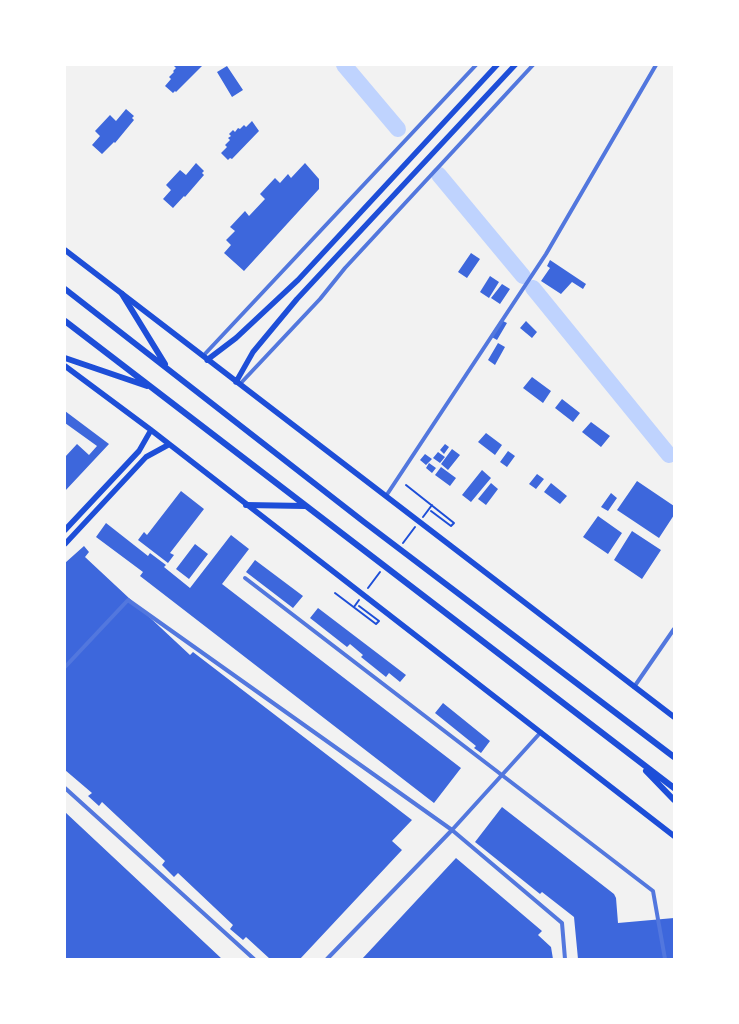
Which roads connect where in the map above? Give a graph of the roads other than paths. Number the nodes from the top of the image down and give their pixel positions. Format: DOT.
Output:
graph roads {
  1 [pos="476,65"];
  2 [pos="497,65"];
  3 [pos="515,65"];
  4 [pos="533,65"];
  5 [pos="656,65"];
  6 [pos="65,250"];
  7 [pos="65,289"];
  8 [pos="122,294"];
  9 [pos="65,321"];
  10 [pos="65,358"];
  11 [pos="205,358"];
  12 [pos="65,366"];
  13 [pos="167,368"];
  14 [pos="238,383"];
  15 [pos="152,388"];
  16 [pos="151,430"];
  17 [pos="168,445"];
  18 [pos="386,496"];
  19 [pos="246,505"];
  20 [pos="306,506"];
  21 [pos="65,530"];
  22 [pos="65,544"];
  23 [pos="245,578"];
  24 [pos="674,629"];
  25 [pos="65,667"];
  26 [pos="634,687"];
  27 [pos="674,717"];
  28 [pos="541,732"];
  29 [pos="632,755"];
  30 [pos="674,757"];
  31 [pos="502,775"];
  32 [pos="65,788"];
  33 [pos="674,788"];
  34 [pos="674,800"];
  35 [pos="452,830"];
  36 [pos="674,836"];
  37 [pos="254,959"];
  38 [pos="327,959"];
  39 [pos="565,959"];
  40 [pos="665,959"];
  1 -- 11 [label="street"];
  2 -- 11 [label="main road"];
  3 -- 14 [label="main road"];
  4 -- 14 [label="street"];
  5 -- 18 [label="street"];
  6 -- 8 [label="main road"];
  7 -- 13 [label="highway"];
  8 -- 11 [label="main road"];
  8 -- 13 [label="highway"];
  9 -- 15 [label="highway"];
  10 -- 15 [label="highway"];
  11 -- 14 [label="main road"];
  12 -- 16 [label="main road"];
  13 -- 30 [label="highway"];
  14 -- 18 [label="main road"];
  15 -- 20 [label="highway"];
  16 -- 17 [label="main road"];
  16 -- 21 [label="main road"];
  17 -- 19 [label="main road"];
  17 -- 22 [label="main road"];
  18 -- 26 [label="main road"];
  19 -- 20 [label="highway"];
  19 -- 28 [label="main road"];
  20 -- 29 [label="highway"];
  23 -- 31 [label="street"];
  24 -- 26 [label="street"];
  25 -- 35 [label="street"];
  26 -- 27 [label="main road"];
  28 -- 31 [label="street"];
  28 -- 36 [label="main road"];
  29 -- 33 [label="highway"];
  29 -- 34 [label="highway"];
  31 -- 35 [label="street"];
  31 -- 40 [label="street"];
  32 -- 37 [label="street"];
  35 -- 38 [label="street"];
  35 -- 39 [label="street"];
}
